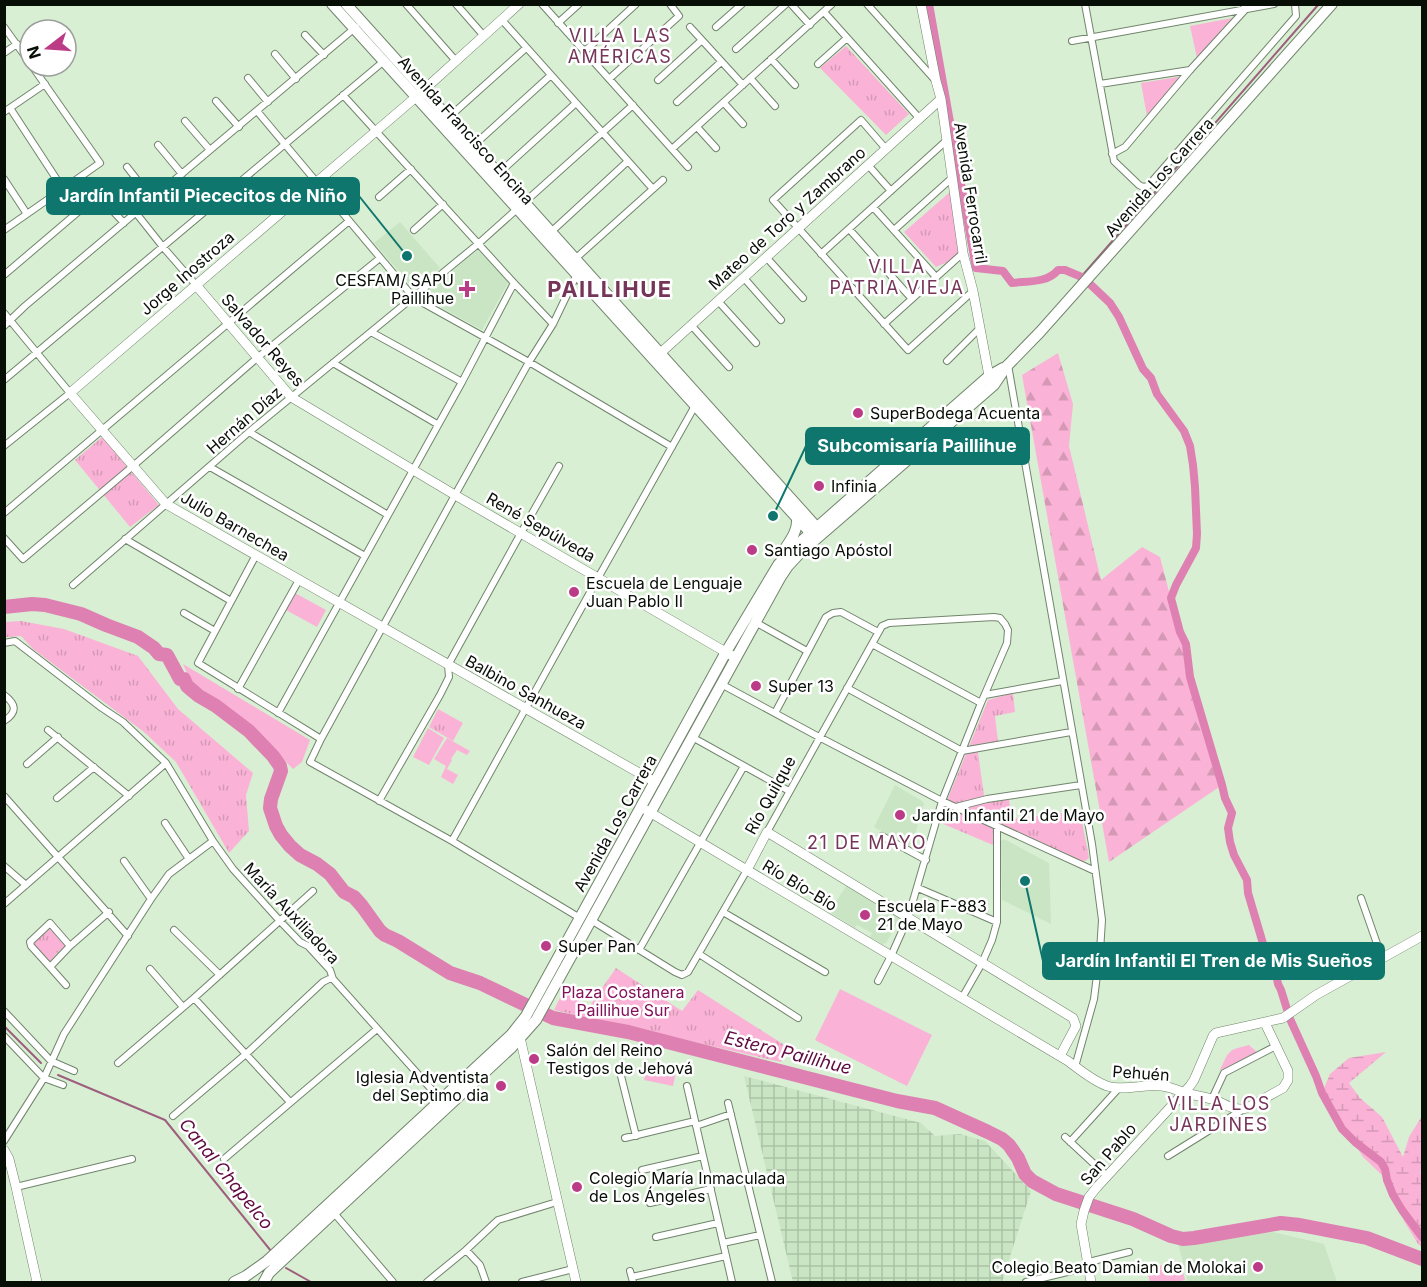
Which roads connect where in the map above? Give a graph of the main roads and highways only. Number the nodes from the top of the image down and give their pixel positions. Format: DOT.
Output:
graph roads {
  1 [pos="346,4"];
  2 [pos="1332,4"];
  3 [pos="334,5"];
  4 [pos="358,26"];
  5 [pos="420,94"];
  6 [pos="521,206"];
  7 [pos="657,356"];
  8 [pos="698,402"];
  9 [pos="797,519"];
  10 [pos="816,534"];
  11 [pos="770,577"];
  12 [pos="731,655"];
  13 [pos="646,810"];
  14 [pos="531,1018"];
  15 [pos="444,1104"];
  16 [pos="234,1282"];
  17 [pos="264,1282"];
  1 -- 4 [label="main road, Avenida Francisco Encina"];
  2 -- 10 [label="main road, Avenida Los Carrera"];
  3 -- 4 [label="main road, Avenida Francisco Encina"];
  4 -- 5 [label="main road, Avenida Francisco Encina"];
  4 -- 5 [label="main road, Avenida Francisco Encina"];
  5 -- 6 [label="main road, Avenida Francisco Encina"];
  5 -- 6 [label="main road, Avenida Francisco Encina"];
  6 -- 7 [label="main road, Avenida Francisco Encina"];
  6 -- 7 [label="main road, Avenida Francisco Encina"];
  7 -- 8 [label="main road, Avenida Francisco Encina"];
  8 -- 9 [label="main road, Avenida Francisco Encina"];
  8 -- 10 [label="main road, Avenida Francisco Encina"];
  9 -- 10 [label="main road, Avenida Francisco Encina"];
  9 -- 11 [label="main road"];
  10 -- 11 [label="main road, Avenida Los Carrera"];
  10 -- 12 [label="main road, Avenida Los Carrera"];
  11 -- 12 [label="main road, Avenida Los Carrera"];
  12 -- 13 [label="main road, Avenida Los Carrera"];
  12 -- 13 [label="main road, Avenida Los Carrera"];
  13 -- 14 [label="main road, Avenida Los Carrera"];
  14 -- 15 [label="main road, Avenida Los Carrera"];
  14 -- 15 [label="main road, Avenida Los Carrera"];
  15 -- 16 [label="main road, Avenida Los Carrera"];
  15 -- 17 [label="main road, Avenida Los Carrera"];
}
